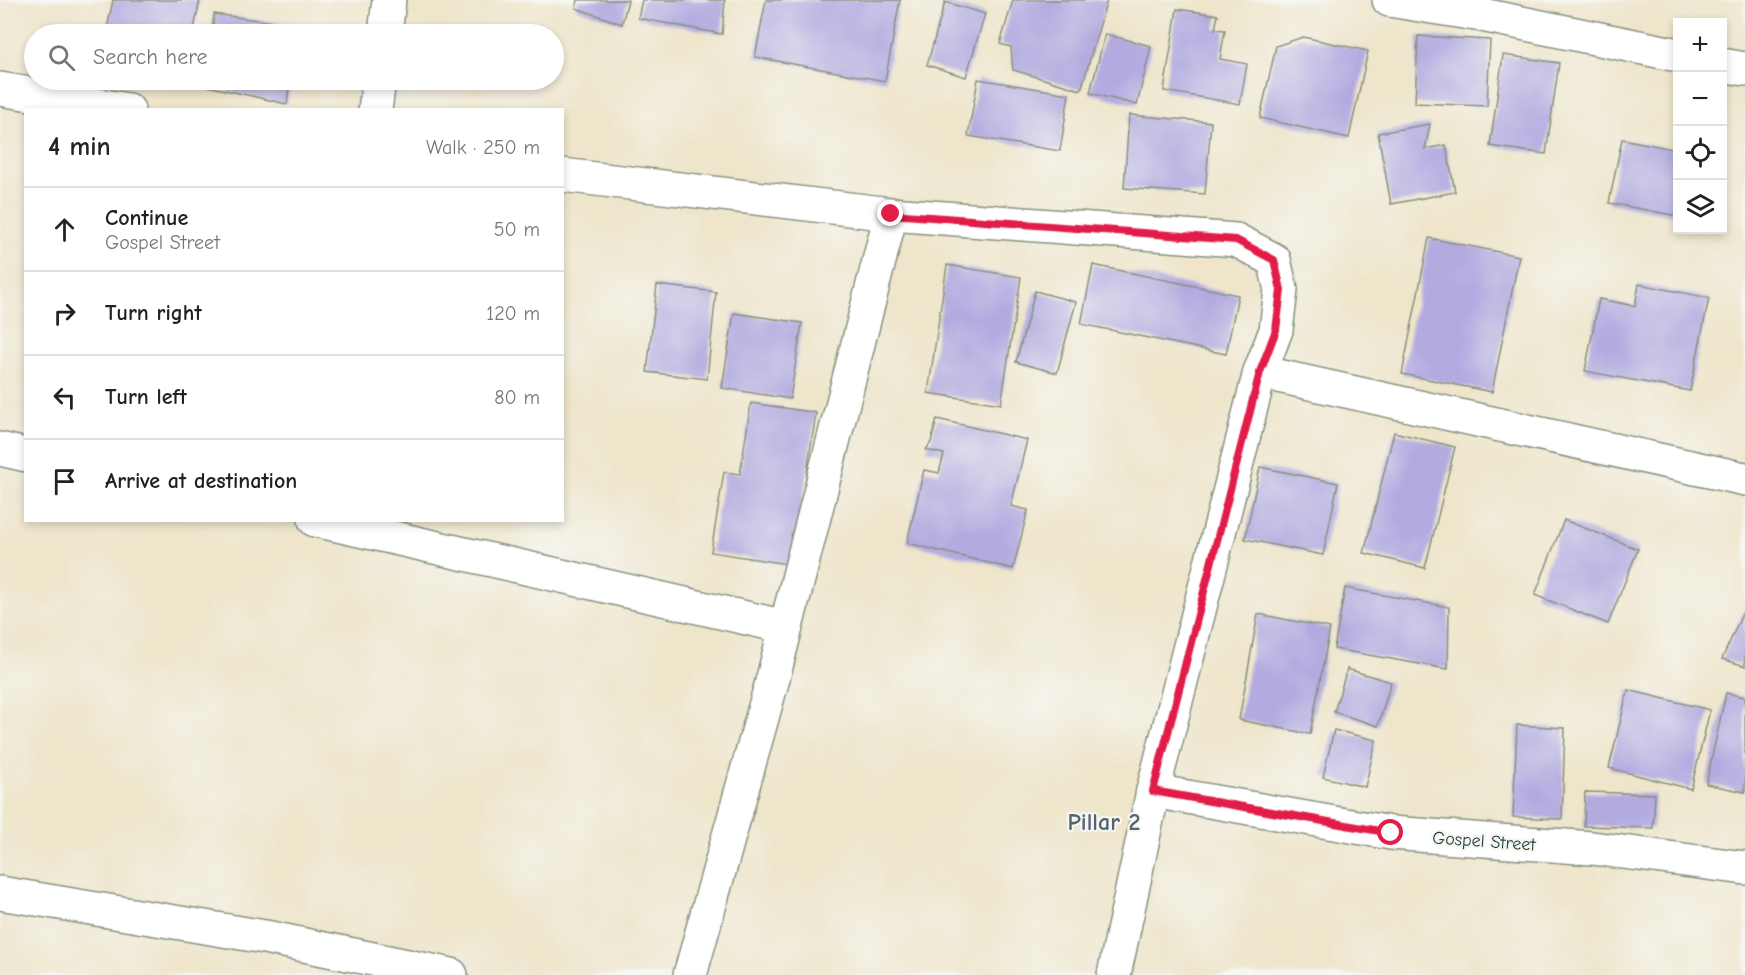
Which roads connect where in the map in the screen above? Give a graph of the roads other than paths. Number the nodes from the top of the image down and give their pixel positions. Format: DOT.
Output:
graph roads {
  1 [pos="389,0"];
  2 [pos="1389,0"];
  3 [pos="386,24"];
  4 [pos="1673,54"];
  5 [pos="1727,66"];
  6 [pos="1745,69"];
  7 [pos="0,89"];
  8 [pos="378,90"];
  9 [pos="116,108"];
  10 [pos="375,108"];
  11 [pos="564,175"];
  12 [pos="891,214"];
  13 [pos="1260,372"];
  14 [pos="0,449"];
  15 [pos="24,455"];
  16 [pos="1745,478"];
  17 [pos="324,522"];
  18 [pos="786,627"];
  19 [pos="1153,791"];
  20 [pos="1745,868"];
  21 [pos="0,893"];
  22 [pos="451,975"];
  23 [pos="690,975"];
  24 [pos="1114,975"];
  1 -- 3 [label="street"];
  2 -- 4 [label="street"];
  5 -- 6 [label="street"];
  7 -- 9 [label="street"];
  8 -- 10 [label="street"];
  11 -- 12 [label="street"];
  12 -- 13 [label="street"];
  12 -- 18 [label="street"];
  13 -- 16 [label="street"];
  13 -- 19 [label="street"];
  14 -- 15 [label="street"];
  17 -- 18 [label="street"];
  18 -- 23 [label="street"];
  19 -- 20 [label="street, Gospel Street"];
  19 -- 24 [label="street"];
  21 -- 22 [label="street"];
}
